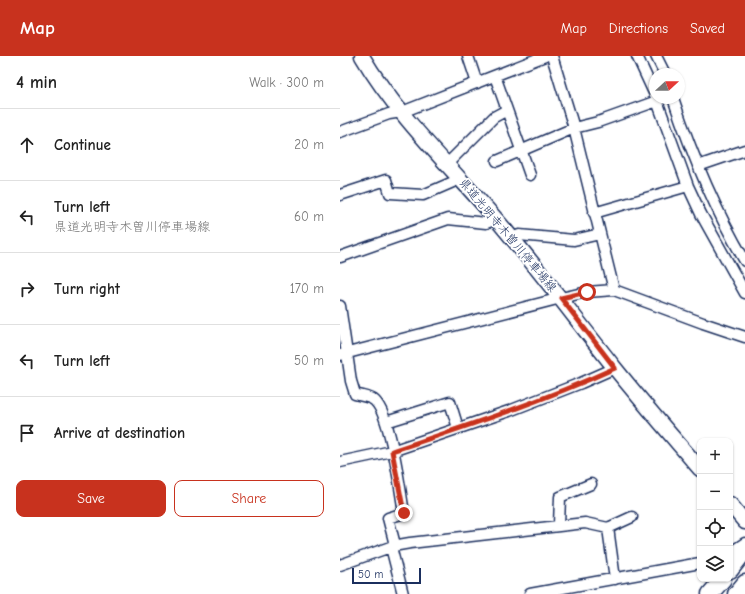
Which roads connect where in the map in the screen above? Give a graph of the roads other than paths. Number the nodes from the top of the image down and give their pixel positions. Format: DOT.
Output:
graph roads {
  1 [pos="362,56"];
  2 [pos="468,56"];
  3 [pos="545,56"];
  4 [pos="552,56"];
  5 [pos="637,56"];
  6 [pos="656,56"];
  7 [pos="662,68"];
  8 [pos="495,76"];
  9 [pos="477,82"];
  10 [pos="649,83"];
  11 [pos="649,101"];
  12 [pos="658,104"];
  13 [pos="675,104"];
  14 [pos="507,110"];
  15 [pos="402,112"];
  16 [pos="574,128"];
  17 [pos="340,132"];
  18 [pos="521,150"];
  19 [pos="745,150"];
  20 [pos="497,161"];
  21 [pos="447,164"];
  22 [pos="698,166"];
  23 [pos="530,175"];
  24 [pos="460,179"];
  25 [pos="688,186"];
  26 [pos="340,195"];
  27 [pos="594,213"];
  28 [pos="496,219"];
  29 [pos="600,234"];
  30 [pos="512,238"];
  31 [pos="340,257"];
  32 [pos="745,261"];
  33 [pos="614,290"];
  34 [pos="745,293"];
  35 [pos="561,298"];
  36 [pos="340,306"];
  37 [pos="745,337"];
  38 [pos="343,354"];
  39 [pos="615,368"];
  40 [pos="386,422"];
  41 [pos="458,428"];
  42 [pos="392,451"];
  43 [pos="340,462"];
  44 [pos="697,465"];
  45 [pos="591,484"];
  46 [pos="733,508"];
  47 [pos="632,517"];
  48 [pos="745,522"];
  49 [pos="559,525"];
  50 [pos="608,528"];
  51 [pos="745,543"];
  52 [pos="393,546"];
  53 [pos="733,551"];
  54 [pos="745,551"];
  55 [pos="697,564"];
  56 [pos="340,565"];
  57 [pos="733,566"];
  58 [pos="615,579"];
  59 [pos="720,582"];
  60 [pos="745,583"];
  61 [pos="552,592"];
  62 [pos="403,594"];
  63 [pos="530,594"];
  64 [pos="710,594"];
  65 [pos="736,594"];
  1 -- 15 [label="main road, 県道光明寺木曽川停車場線"];
  2 -- 9 [label="street"];
  3 -- 8 [label="street"];
  4 -- 16 [label="street"];
  5 -- 10 [label="street"];
  6 -- 7 [label="street"];
  8 -- 9 [label="street"];
  8 -- 14 [label="street"];
  9 -- 15 [label="street"];
  11 -- 16 [label="street"];
  12 -- 25 [label="street"];
  13 -- 22 [label="street"];
  14 -- 18 [label="street"];
  14 -- 21 [label="street"];
  15 -- 17 [label="street"];
  15 -- 21 [label="main road, 県道光明寺木曽川停車場線"];
  16 -- 18 [label="street"];
  16 -- 27 [label="street"];
  18 -- 20 [label="street"];
  18 -- 23 [label="street"];
  19 -- 22 [label="street"];
  21 -- 24 [label="main road, 県道光明寺木曽川停車場線"];
  22 -- 32 [label="street"];
  24 -- 26 [label="street"];
  24 -- 28 [label="main road, 県道光明寺木曽川停車場線"];
  25 -- 27 [label="street"];
  25 -- 34 [label="street"];
  27 -- 29 [label="street"];
  28 -- 30 [label="main road, 県道光明寺木曽川停車場線"];
  28 -- 31 [label="street"];
  29 -- 30 [label="street"];
  29 -- 33 [label="street"];
  30 -- 35 [label="main road, 県道光明寺木曽川停車場線"];
  33 -- 35 [label="street"];
  33 -- 37 [label="street"];
  35 -- 38 [label="street"];
  35 -- 39 [label="main road, 県道光明寺木曽川停車場線"];
  36 -- 38 [label="street"];
  38 -- 40 [label="street"];
  39 -- 41 [label="street"];
  39 -- 44 [label="main road, 県道光明寺木曽川停車場線"];
  40 -- 41 [label="street"];
  40 -- 42 [label="street"];
  41 -- 42 [label="street"];
  42 -- 43 [label="street"];
  42 -- 52 [label="street"];
  45 -- 49 [label="street"];
  46 -- 48 [label="main road"];
  47 -- 50 [label="street"];
  49 -- 50 [label="street"];
  49 -- 52 [label="street"];
  50 -- 58 [label="street"];
  51 -- 53 [label="street"];
  52 -- 56 [label="street"];
  52 -- 62 [label="street"];
  54 -- 57 [label="highway"];
  55 -- 58 [label="street"];
  58 -- 61 [label="street"];
  59 -- 64 [label="highway"];
  60 -- 65 [label="highway"];
  61 -- 63 [label="street"];
}
